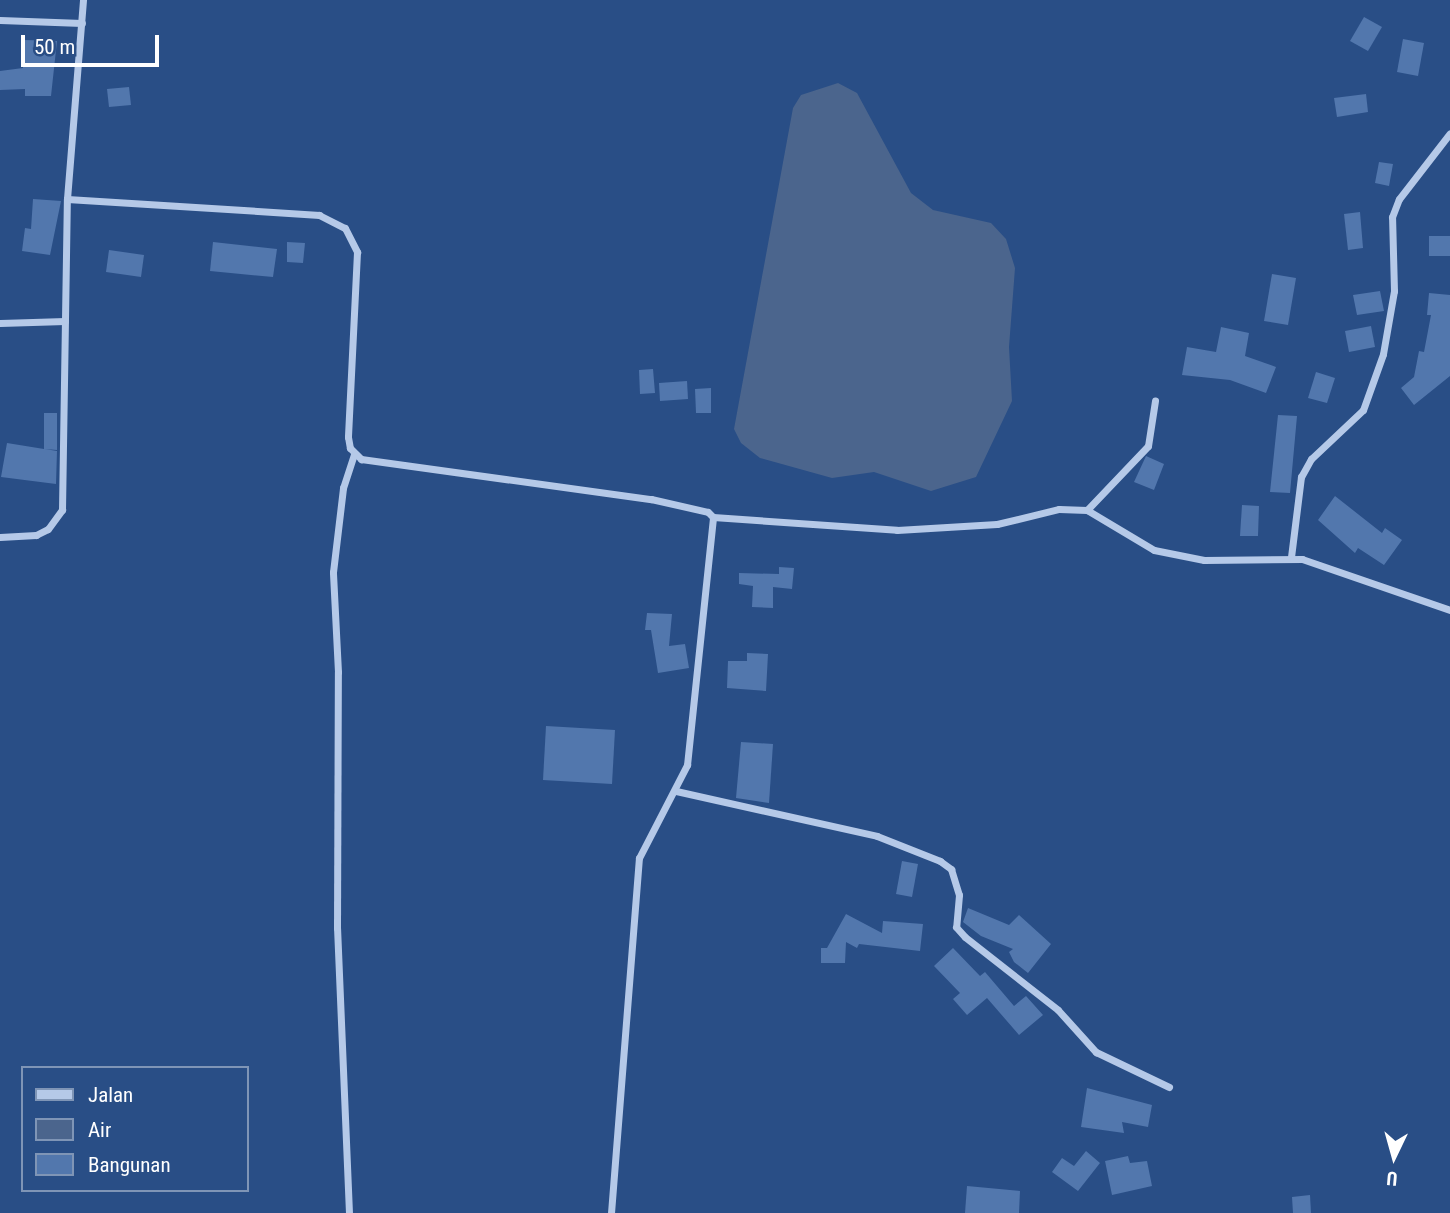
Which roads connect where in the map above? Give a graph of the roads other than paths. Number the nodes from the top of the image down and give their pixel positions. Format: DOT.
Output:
graph roads {
  1 [pos="83,0"];
  2 [pos="0,20"];
  3 [pos="82,23"];
  4 [pos="1450,133"];
  5 [pos="67,200"];
  6 [pos="65,321"];
  7 [pos="0,323"];
  8 [pos="1155,401"];
  9 [pos="354,455"];
  10 [pos="1087,510"];
  11 [pos="713,517"];
  12 [pos="0,537"];
  13 [pos="1291,557"];
  14 [pos="1450,610"];
  15 [pos="676,791"];
  16 [pos="1169,1087"];
  17 [pos="349,1213"];
  18 [pos="611,1213"];
  1 -- 3 [label="street"];
  2 -- 3 [label="street"];
  3 -- 5 [label="street"];
  4 -- 13 [label="street"];
  5 -- 6 [label="street"];
  5 -- 9 [label="street"];
  6 -- 7 [label="street"];
  6 -- 12 [label="street"];
  8 -- 10 [label="street"];
  9 -- 11 [label="street"];
  9 -- 17 [label="street"];
  10 -- 11 [label="street"];
  10 -- 13 [label="street"];
  11 -- 15 [label="street"];
  13 -- 14 [label="street"];
  15 -- 16 [label="street"];
  15 -- 18 [label="street"];
}
